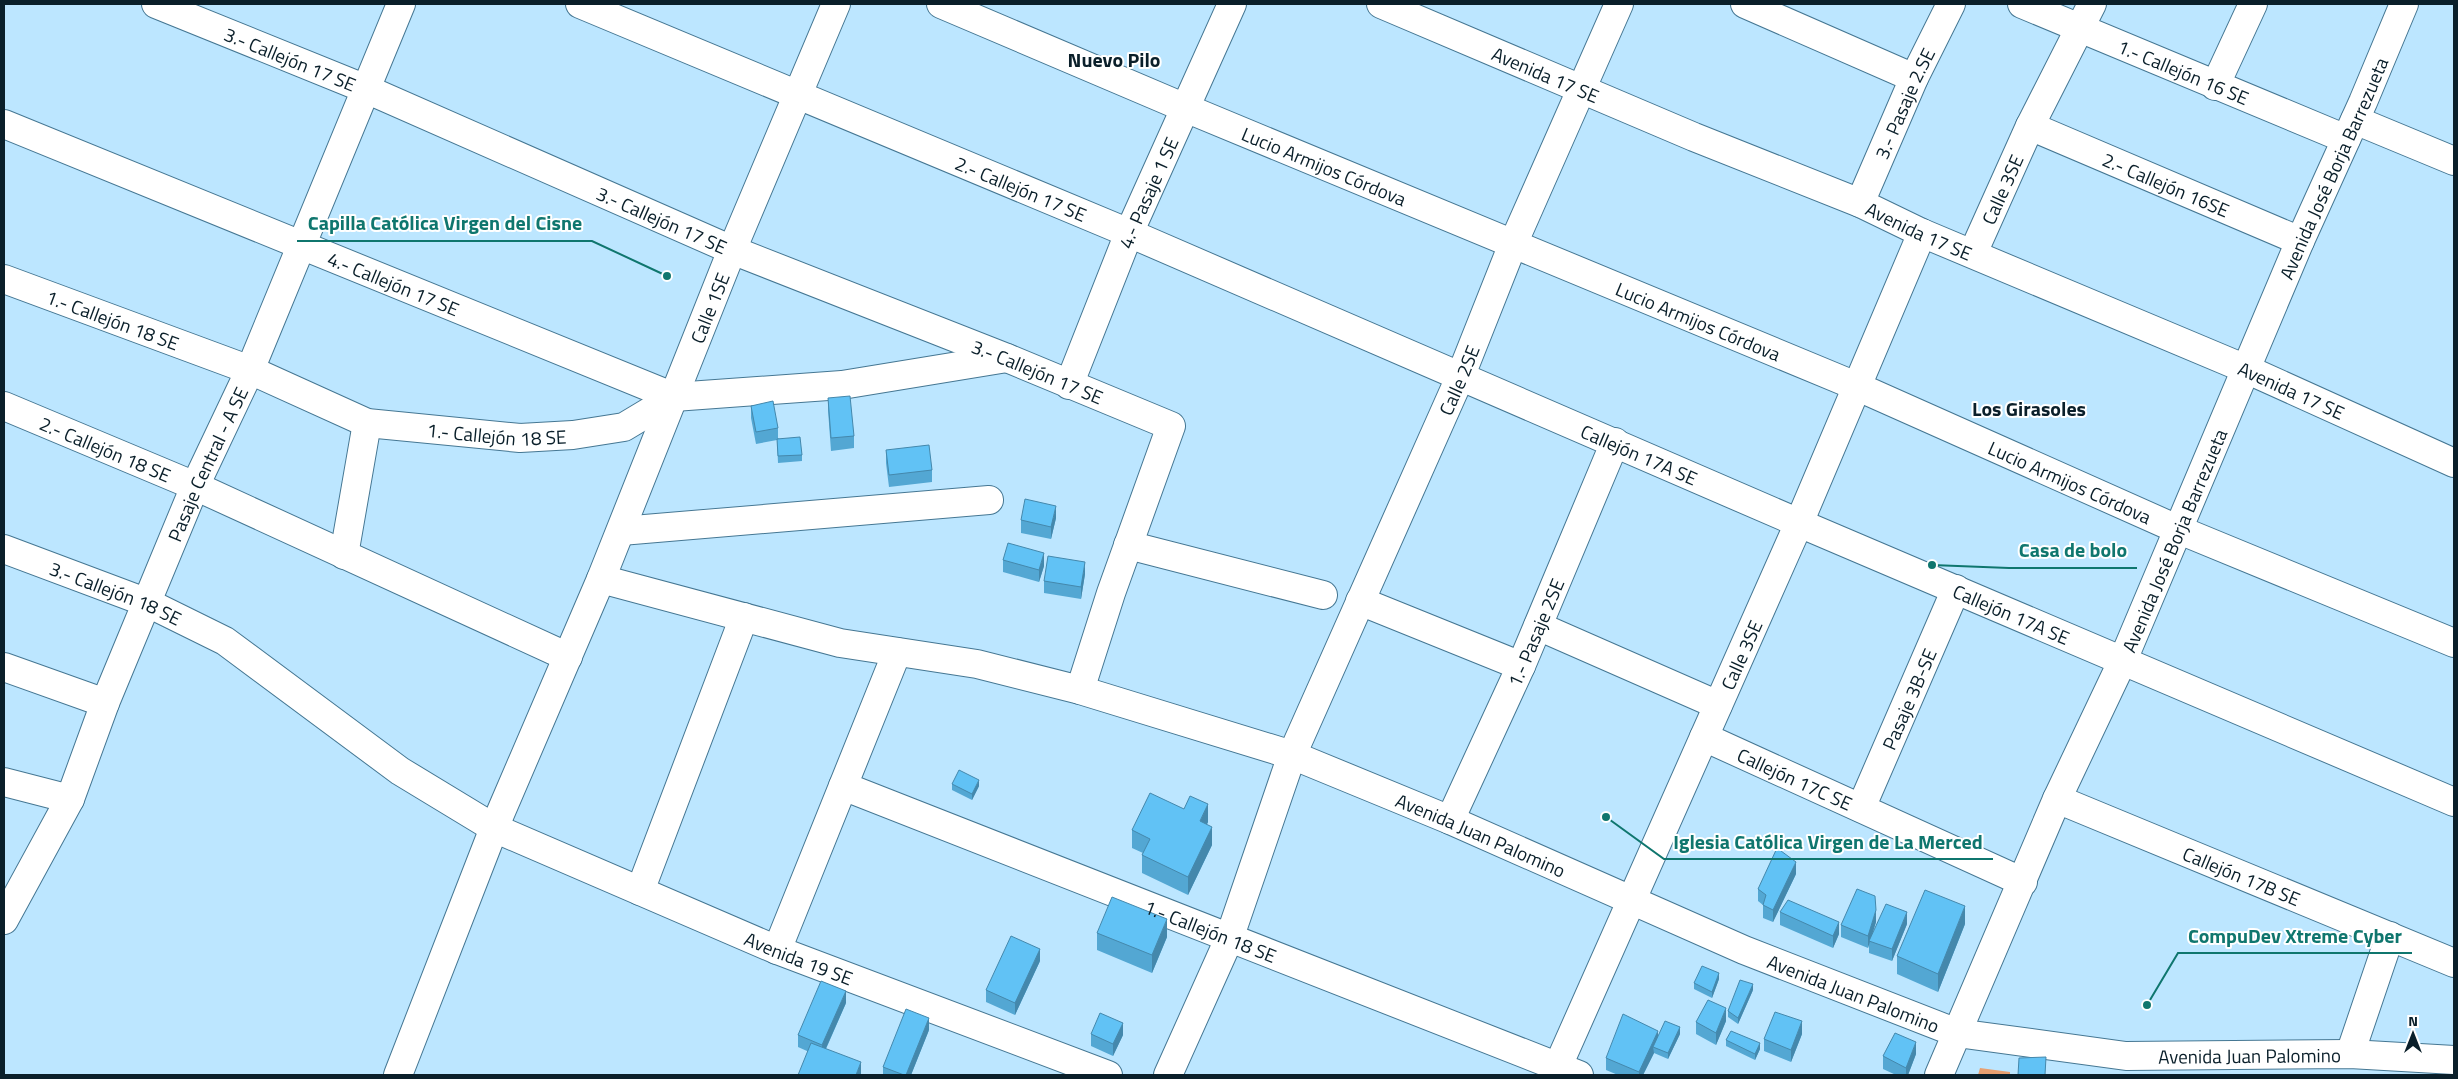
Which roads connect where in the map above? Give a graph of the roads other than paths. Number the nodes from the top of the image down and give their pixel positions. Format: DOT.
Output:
graph roads {
  1 [pos="156,4"];
  2 [pos="401,4"];
  3 [pos="580,4"];
  4 [pos="836,4"];
  5 [pos="941,4"];
  6 [pos="1232,4"];
  7 [pos="1381,4"];
  8 [pos="1619,4"];
  9 [pos="1745,4"];
  10 [pos="1951,4"];
  11 [pos="2022,4"];
  12 [pos="2253,4"];
  13 [pos="2404,4"];
  14 [pos="2086,16"];
  15 [pos="1914,78"];
  16 [pos="2215,86"];
  17 [pos="1582,88"];
  18 [pos="366,89"];
  19 [pos="797,95"];
  20 [pos="1183,107"];
  21 [pos="4,124"];
  22 [pos="2030,126"];
  23 [pos="2350,130"];
  24 [pos="2454,161"];
  25 [pos="1860,204"];
  26 [pos="1129,233"];
  27 [pos="1922,233"];
  28 [pos="2300,241"];
  29 [pos="1513,244"];
  30 [pos="301,246"];
  31 [pos="732,250"];
  32 [pos="1973,253"];
  33 [pos="4,279"];
  34 [pos="1007,358"];
  35 [pos="2246,369"];
  36 [pos="250,370"];
  37 [pos="1461,375"];
  38 [pos="1069,385"];
  39 [pos="1856,386"];
  40 [pos="674,397"];
  41 [pos="4,406"];
  42 [pos="367,423"];
  43 [pos="1615,442"];
  44 [pos="2454,463"];
  45 [pos="195,486"];
  46 [pos="989,500"];
  47 [pos="1799,523"];
  48 [pos="2177,529"];
  49 [pos="621,531"];
  50 [pos="1128,545"];
  51 [pos="4,549"];
  52 [pos="344,555"];
  53 [pos="601,579"];
  54 [pos="1956,589"];
  55 [pos="1323,595"];
  56 [pos="1360,601"];
  57 [pos="148,603"];
  58 [pos="744,618"];
  59 [pos="1538,626"];
  60 [pos="2454,643"];
  61 [pos="897,652"];
  62 [pos="568,657"];
  63 [pos="2123,660"];
  64 [pos="1521,666"];
  65 [pos="4,667"];
  66 [pos="1080,690"];
  67 [pos="105,703"];
  68 [pos="1718,705"];
  69 [pos="1704,737"];
  70 [pos="1292,754"];
  71 [pos="4,782"];
  72 [pos="843,786"];
  73 [pos="70,799"];
  74 [pos="2057,799"];
  75 [pos="2454,802"];
  76 [pos="1861,808"];
  77 [pos="1450,820"];
  78 [pos="494,828"];
  79 [pos="2023,882"];
  80 [pos="640,891"];
  81 [pos="1633,901"];
  82 [pos="4,920"];
  83 [pos="2390,936"];
  84 [pos="1229,939"];
  85 [pos="777,950"];
  86 [pos="2454,963"];
  87 [pos="1957,1032"];
  88 [pos="2350,1054"];
  89 [pos="2454,1060"];
  90 [pos="1564,1072"];
  91 [pos="398,1075"];
  92 [pos="1108,1075"];
  93 [pos="1168,1075"];
  94 [pos="1938,1075"];
  1 -- 18 [label="street, 3.- Callejón 17 SE"];
  2 -- 18 [label="street, Pasaje Central - A SE"];
  3 -- 19 [label="street, 2.- Callejón 17 SE"];
  4 -- 19 [label="street, Calle 1SE"];
  5 -- 20 [label="street, Lucio Armijos Córdova"];
  6 -- 20 [label="street, 4.- Pasaje 1 SE"];
  7 -- 17 [label="street, Avenida 17 SE"];
  8 -- 17 [label="street, Calle 2SE"];
  9 -- 15 [label="street"];
  10 -- 15 [label="street, 3.- Pasaje 2.SE"];
  11 -- 14 [label="street, 1.- Callejón 16 SE"];
  12 -- 16 [label="street"];
  13 -- 23 [label="street, Avenida José Borja Barrezueta"];
  14 -- 16 [label="street, 1.- Callejón 16 SE"];
  14 -- 22 [label="street, Calle 3SE"];
  15 -- 25 [label="street, 3.- Pasaje 2.SE"];
  16 -- 23 [label="street, 1.- Callejón 16 SE"];
  17 -- 25 [label="street, Avenida 17 SE"];
  17 -- 29 [label="street, Calle 2SE"];
  18 -- 30 [label="street, Pasaje Central - A SE"];
  18 -- 31 [label="street, 3.- Callejón 17 SE"];
  19 -- 26 [label="street, 2.- Callejón 17 SE"];
  19 -- 31 [label="street, Calle 1SE"];
  20 -- 26 [label="street, 4.- Pasaje 1 SE"];
  20 -- 29 [label="street, Lucio Armijos Córdova"];
  21 -- 30 [label="street, 4.- Callejón 17 SE"];
  22 -- 28 [label="street, 2.- Callejón 16SE"];
  22 -- 32 [label="street, Calle 3SE"];
  23 -- 24 [label="street, 1.- Callejón 16 SE"];
  23 -- 28 [label="street, Avenida José Borja Barrezueta"];
  25 -- 27 [label="street, Avenida 17 SE"];
  26 -- 37 [label="street, 2.- Callejón 17 SE"];
  26 -- 38 [label="street, 4.- Pasaje 1 SE"];
  27 -- 32 [label="street, Avenida 17 SE"];
  27 -- 39 [label="street, Calle 3SE"];
  28 -- 35 [label="street, Avenida José Borja Barrezueta"];
  29 -- 37 [label="street, Calle 2SE"];
  29 -- 39 [label="street, Lucio Armijos Córdova"];
  30 -- 36 [label="street, Pasaje Central - A SE"];
  30 -- 40 [label="street, 4.- Callejón 17 SE"];
  31 -- 34 [label="street, 3.- Callejón 17 SE"];
  31 -- 40 [label="street, Calle 1SE"];
  32 -- 35 [label="street, Avenida 17 SE"];
  33 -- 36 [label="street, 1.- Callejón 18 SE"];
  34 -- 38 [label="street, 3.- Callejón 17 SE"];
  34 -- 40 [label="street, 1.- Callejón 18 SE"];
  35 -- 44 [label="street, Avenida 17 SE"];
  35 -- 48 [label="street, Avenida José Borja Barrezueta"];
  36 -- 42 [label="street, 1.- Callejón 18 SE"];
  36 -- 45 [label="street, Pasaje Central - A SE"];
  37 -- 43 [label="street, Callejón 17A SE"];
  37 -- 56 [label="street, Calle 2SE"];
  38 -- 50 [label="street, 3.- Callejón 17 SE"];
  39 -- 47 [label="street, Calle 3SE"];
  39 -- 48 [label="street, Lucio Armijos Córdova"];
  40 -- 42 [label="street, 1.- Callejón 18 SE"];
  40 -- 49 [label="street, Calle 1SE"];
  41 -- 45 [label="street, 2.- Callejón 18 SE"];
  42 -- 52 [label="street"];
  43 -- 47 [label="street, Callejón 17A SE"];
  43 -- 59 [label="street, 1.- Pasaje 2SE"];
  45 -- 52 [label="street, 2.- Callejón 18 SE"];
  45 -- 57 [label="street, Pasaje Central - A SE"];
  46 -- 49 [label="street"];
  47 -- 54 [label="street, Callejón 17A SE"];
  47 -- 68 [label="street, Calle 3SE"];
  48 -- 60 [label="street, Lucio Armijos Córdova"];
  48 -- 63 [label="street, Avenida José Borja Barrezueta"];
  49 -- 53 [label="street, Calle 1SE"];
  50 -- 55 [label="street"];
  50 -- 66 [label="street"];
  51 -- 57 [label="street, 3.- Callejón 18 SE"];
  52 -- 62 [label="street, 2.- Callejón 18 SE"];
  53 -- 58 [label="street, Avenida Juan Palomino"];
  53 -- 62 [label="street, Calle 1SE"];
  54 -- 63 [label="street, Callejón 17A SE"];
  54 -- 76 [label="street, Pasaje 3B-SE"];
  56 -- 64 [label="street"];
  56 -- 70 [label="street, Calle 2SE"];
  57 -- 67 [label="street, Pasaje Central - A SE"];
  57 -- 78 [label="street, 3.- Callejón 18 SE"];
  58 -- 61 [label="street, Avenida Juan Palomino"];
  58 -- 80 [label="street"];
  59 -- 64 [label="street, 1.- Pasaje 2SE"];
  59 -- 68 [label="street"];
  61 -- 66 [label="street, Avenida Juan Palomino"];
  61 -- 72 [label="street"];
  62 -- 78 [label="street, Calle 1SE"];
  63 -- 74 [label="street, Avenida José Borja Barrezueta"];
  63 -- 75 [label="street, Callejón 17A SE"];
  64 -- 77 [label="street, 1.- Pasaje 2SE"];
  65 -- 67 [label="street"];
  66 -- 70 [label="street, Avenida Juan Palomino"];
  67 -- 73 [label="street, Pasaje Central - A SE"];
  68 -- 69 [label="street, Calle 3SE"];
  69 -- 76 [label="street, Callejón 17C SE"];
  69 -- 81 [label="street, Calle 3SE"];
  70 -- 77 [label="street, Avenida Juan Palomino"];
  70 -- 84 [label="street, Calle 2SE"];
  71 -- 73 [label="street"];
  72 -- 84 [label="street, 1.- Callejón 18 SE"];
  72 -- 85 [label="street"];
  73 -- 82 [label="street, Pasaje Central - A SE"];
  74 -- 79 [label="street, Avenida José Borja Barrezueta"];
  74 -- 83 [label="street, Callejón 17B SE"];
  76 -- 79 [label="street, Callejón 17C SE"];
  77 -- 81 [label="street, Avenida Juan Palomino"];
  78 -- 80 [label="street, Avenida 19 SE"];
  78 -- 91 [label="street, Calle 1SE"];
  79 -- 87 [label="street, Avenida José Borja Barrezueta"];
  80 -- 85 [label="street, Avenida 19 SE"];
  81 -- 87 [label="street, Avenida Juan Palomino"];
  81 -- 90 [label="street, Calle 3SE"];
  83 -- 86 [label="street, Callejón 17B SE"];
  83 -- 88 [label="street"];
  84 -- 90 [label="street, 1.- Callejón 18 SE"];
  84 -- 93 [label="street, Calle 2SE"];
  85 -- 92 [label="street, Avenida 19 SE"];
  87 -- 88 [label="street, Avenida Juan Palomino"];
  87 -- 94 [label="street, Avenida José Borja Barrezueta"];
  88 -- 89 [label="street, Avenida Juan Palomino"];
}
